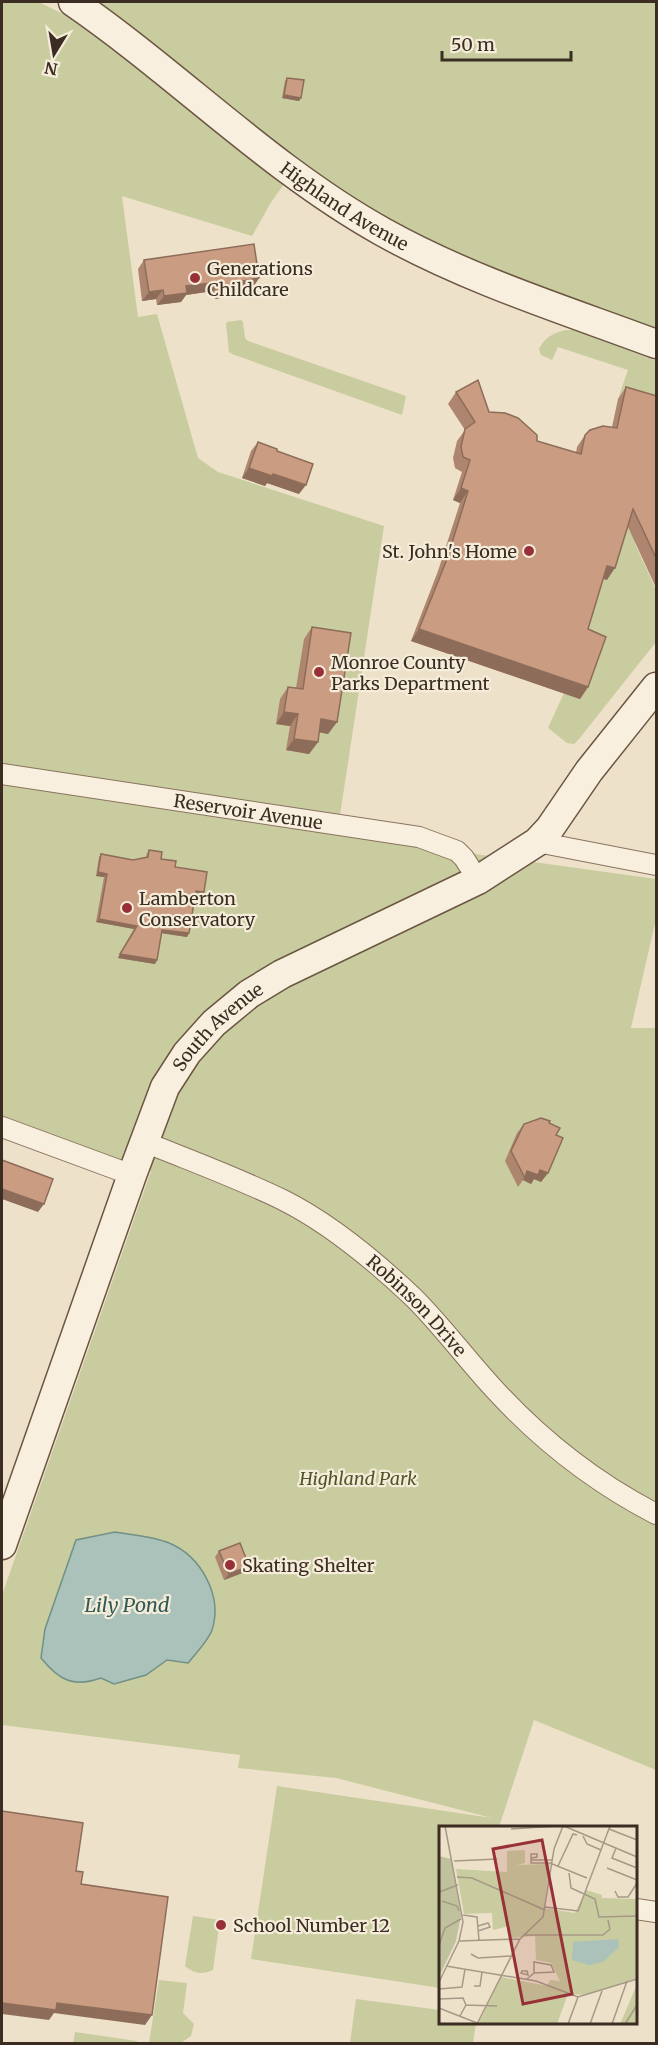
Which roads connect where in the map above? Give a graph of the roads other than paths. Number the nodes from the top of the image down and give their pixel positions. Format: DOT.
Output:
graph roads {
  1 [pos="73,2"];
  2 [pos="657,344"];
  3 [pos="657,687"];
  4 [pos="2,774"];
  5 [pos="537,842"];
  6 [pos="657,865"];
  7 [pos="478,880"];
  8 [pos="2,1127"];
  9 [pos="145,1142"];
  10 [pos="132,1175"];
  11 [pos="657,1514"];
  12 [pos="2,1545"];
  13 [pos="637,1909"];
  14 [pos="657,1912"];
  1 -- 2 [label="main road, Highland Avenue"];
  3 -- 5 [label="main road, South Avenue"];
  4 -- 7 [label="street, Reservoir Avenue"];
  5 -- 6 [label="street"];
  5 -- 7 [label="main road, South Avenue"];
  7 -- 9 [label="main road, South Avenue"];
  8 -- 10 [label="street"];
  9 -- 10 [label="main road, South Avenue"];
  9 -- 11 [label="street, Robinson Drive"];
  10 -- 12 [label="main road, South Avenue"];
  13 -- 14 [label="street"];
}
